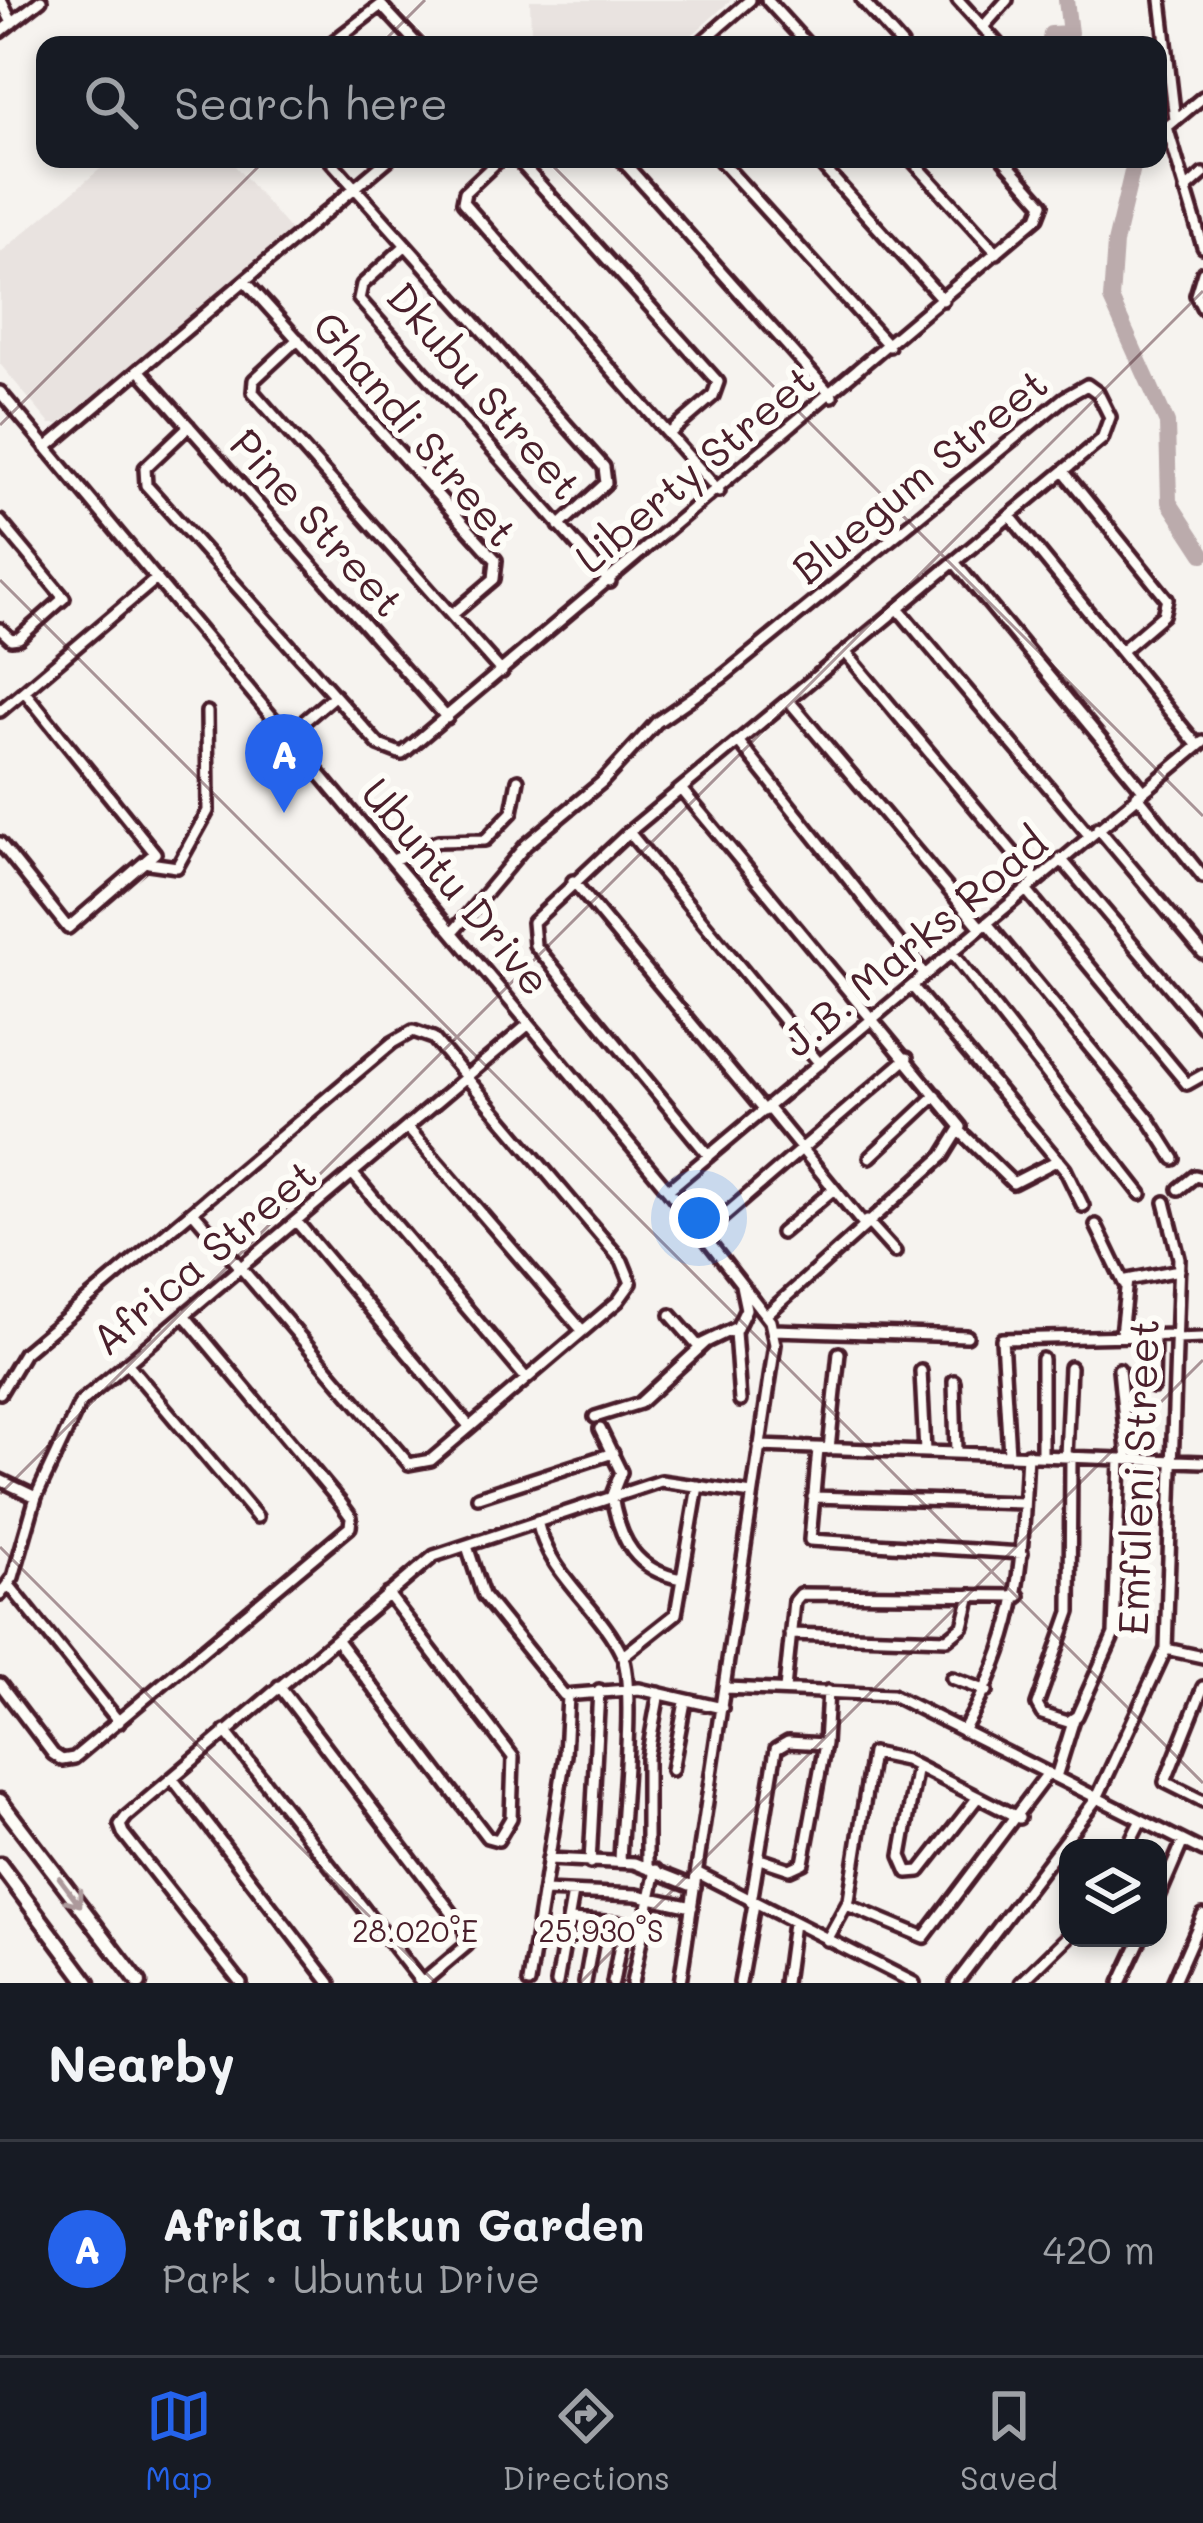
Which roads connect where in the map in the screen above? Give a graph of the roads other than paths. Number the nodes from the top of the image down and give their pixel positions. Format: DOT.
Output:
graph roads {
  1 [pos="1,0"];
  2 [pos="41,0"];
  3 [pos="750,0"];
  4 [pos="767,0"];
  5 [pos="862,0"];
  6 [pos="958,0"];
  7 [pos="1006,0"];
  8 [pos="1162,0"];
  9 [pos="12,23"];
  10 [pos="983,27"];
  11 [pos="0,32"];
  12 [pos="340,36"];
  13 [pos="410,36"];
  14 [pos="712,36"];
  15 [pos="800,36"];
  16 [pos="894,36"];
  17 [pos="991,36"];
  18 [pos="1166,36"];
  19 [pos="1167,46"];
  20 [pos="1203,97"];
  21 [pos="1175,120"];
  22 [pos="337,168"];
  23 [pos="378,168"];
  24 [pos="490,168"];
  25 [pos="525,168"];
  26 [pos="629,168"];
  27 [pos="727,168"];
  28 [pos="824,168"];
  29 [pos="919,168"];
  30 [pos="1011,168"];
  31 [pos="1203,174"];
  32 [pos="355,188"];
  33 [pos="1185,190"];
  34 [pos="406,245"];
  35 [pos="1203,247"];
  36 [pos="997,253"];
  37 [pos="1203,273"];
  38 [pos="244,281"];
  39 [pos="943,300"];
  40 [pos="1203,309"];
  41 [pos="298,339"];
  42 [pos="889,346"];
  43 [pos="139,370"];
  44 [pos="0,392"];
  45 [pos="832,396"];
  46 [pos="189,426"];
  47 [pos="670,433"];
  48 [pos="46,448"];
  49 [pos="1064,472"];
  50 [pos="719,491"];
  51 [pos="1010,516"];
  52 [pos="0,521"];
  53 [pos="559,526"];
  54 [pos="955,562"];
  55 [pos="156,579"];
  56 [pos="610,582"];
  57 [pos="899,610"];
  58 [pos="453,614"];
  59 [pos="0,629"];
  60 [pos="1121,650"];
  61 [pos="846,653"];
  62 [pos="502,672"];
  63 [pos="24,692"];
  64 [pos="334,696"];
  65 [pos="789,701"];
  66 [pos="0,711"];
  67 [pos="206,712"];
  68 [pos="447,718"];
  69 [pos="288,735"];
  70 [pos="740,742"];
  71 [pos="1201,744"];
  72 [pos="518,780"];
  73 [pos="682,790"];
  74 [pos="1140,793"];
  75 [pos="629,832"];
  76 [pos="1094,832"];
  77 [pos="0,843"];
  78 [pos="393,860"];
  79 [pos="1061,860"];
  80 [pos="149,862"];
  81 [pos="1203,878"];
  82 [pos="573,881"];
  83 [pos="1036,881"];
  84 [pos="1026,890"];
  85 [pos="984,926"];
  86 [pos="453,932"];
  87 [pos="952,952"];
  88 [pos="1203,953"];
  89 [pos="925,975"];
  90 [pos="912,986"];
  91 [pos="873,1019"];
  92 [pos="529,1024"];
  93 [pos="1203,1028"];
  94 [pos="907,1058"];
  95 [pos="820,1064"];
  96 [pos="1203,1075"];
  97 [pos="465,1078"];
  98 [pos="936,1095"];
  99 [pos="766,1109"];
  100 [pos="407,1127"];
  101 [pos="961,1132"];
  102 [pos="802,1150"];
  103 [pos="709,1156"];
  104 [pos="870,1157"];
  105 [pos="1174,1159"];
  106 [pos="1058,1160"];
  107 [pos="352,1173"];
  108 [pos="1203,1178"];
  109 [pos="1179,1189"];
  110 [pos="668,1190"];
  111 [pos="834,1190"];
  112 [pos="1141,1195"];
  113 [pos="1165,1202"];
  114 [pos="1083,1206"];
  115 [pos="194,1212"];
  116 [pos="296,1221"];
  117 [pos="865,1223"];
  118 [pos="1096,1225"];
  119 [pos="781,1233"];
  120 [pos="703,1234"];
  121 [pos="895,1252"];
  122 [pos="240,1268"];
  123 [pos="1179,1270"];
  124 [pos="740,1280"];
  125 [pos="1124,1283"];
  126 [pos="767,1314"];
  127 [pos="184,1315"];
  128 [pos="671,1315"];
  129 [pos="735,1328"];
  130 [pos="581,1329"];
  131 [pos="773,1330"];
  132 [pos="1121,1334"];
  133 [pos="967,1336"];
  134 [pos="1154,1336"];
  135 [pos="1176,1337"];
  136 [pos="1203,1338"];
  137 [pos="705,1343"];
  138 [pos="839,1353"];
  139 [pos="1042,1359"];
  140 [pos="127,1363"];
  141 [pos="1070,1367"];
  142 [pos="1119,1370"];
  143 [pos="921,1371"];
  144 [pos="525,1377"];
  145 [pos="955,1382"];
  146 [pos="1153,1387"];
  147 [pos="0,1393"];
  148 [pos="740,1401"];
  149 [pos="595,1418"];
  150 [pos="469,1426"];
  151 [pos="600,1429"];
  152 [pos="759,1446"];
  153 [pos="824,1449"];
  154 [pos="925,1451"];
  155 [pos="956,1452"];
  156 [pos="613,1453"];
  157 [pos="1009,1454"];
  158 [pos="1028,1454"];
  159 [pos="1042,1455"];
  160 [pos="1069,1456"];
  161 [pos="1124,1459"];
  162 [pos="1172,1462"];
  163 [pos="1203,1462"];
  164 [pos="0,1480"];
  165 [pos="698,1486"];
  166 [pos="752,1494"];
  167 [pos="612,1495"];
  168 [pos="37,1497"];
  169 [pos="478,1497"];
  170 [pos="813,1497"];
  171 [pos="1024,1503"];
  172 [pos="257,1516"];
  173 [pos="536,1521"];
  174 [pos="467,1546"];
  175 [pos="1022,1553"];
  176 [pos="682,1579"];
  177 [pos="8,1585"];
  178 [pos="388,1594"];
  179 [pos="0,1595"];
  180 [pos="971,1595"];
  181 [pos="1019,1596"];
  182 [pos="790,1634"];
  183 [pos="336,1639"];
  184 [pos="1166,1649"];
  185 [pos="623,1656"];
  186 [pos="1203,1657"];
  187 [pos="952,1678"];
  188 [pos="0,1684"];
  189 [pos="279,1686"];
  190 [pos="1203,1687"];
  191 [pos="627,1688"];
  192 [pos="726,1688"];
  193 [pos="785,1689"];
  194 [pos="599,1690"];
  195 [pos="828,1691"];
  196 [pos="987,1691"];
  197 [pos="659,1693"];
  198 [pos="568,1696"];
  199 [pos="685,1702"];
  200 [pos="722,1708"];
  201 [pos="1074,1719"];
  202 [pos="118,1723"];
  203 [pos="225,1731"];
  204 [pos="963,1731"];
  205 [pos="825,1744"];
  206 [pos="917,1766"];
  207 [pos="672,1770"];
  208 [pos="1052,1775"];
  209 [pos="172,1778"];
  210 [pos="978,1797"];
  211 [pos="1097,1798"];
  212 [pos="0,1801"];
  213 [pos="1203,1801"];
  214 [pos="1019,1818"];
  215 [pos="1141,1820"];
  216 [pos="1132,1839"];
  217 [pos="1183,1841"];
  218 [pos="1203,1851"];
  219 [pos="548,1859"];
  220 [pos="760,1859"];
  221 [pos="620,1862"];
  222 [pos="590,1863"];
  223 [pos="0,1864"];
  224 [pos="652,1868"];
  225 [pos="698,1874"];
  226 [pos="1167,1878"];
  227 [pos="695,1887"];
  228 [pos="544,1891"];
  229 [pos="573,1893"];
  230 [pos="653,1897"];
  231 [pos="752,1903"];
  232 [pos="847,1905"];
  233 [pos="692,1906"];
  234 [pos="1203,1915"];
  235 [pos="569,1920"];
  236 [pos="596,1922"];
  237 [pos="624,1923"];
  238 [pos="793,1923"];
  239 [pos="643,1924"];
  240 [pos="827,1940"];
  241 [pos="1059,1946"];
  242 [pos="1137,1947"];
  243 [pos="881,1967"];
  244 [pos="958,1982"];
  245 [pos="88,1983"];
  246 [pos="139,1983"];
  247 [pos="242,1983"];
  248 [pos="329,1983"];
  249 [pos="422,1983"];
  250 [pos="529,1983"];
  251 [pos="557,1983"];
  252 [pos="585,1983"];
  253 [pos="614,1983"];
  254 [pos="632,1983"];
  255 [pos="680,1983"];
  256 [pos="740,1983"];
  257 [pos="785,1983"];
  258 [pos="877,1983"];
  259 [pos="914,1983"];
  260 [pos="1021,1983"];
  261 [pos="1120,1983"];
  262 [pos="1173,1983"];
  1 -- 9 [label="street"];
  2 -- 9 [label="street"];
  3 -- 14 [label="street"];
  4 -- 15 [label="street"];
  5 -- 16 [label="street"];
  6 -- 10 [label="street"];
  7 -- 10 [label="street"];
  8 -- 18 [label="street"];
  9 -- 11 [label="street"];
  10 -- 17 [label="street"];
  12 -- 13 [label="street"];
  19 -- 21 [label="street"];
  20 -- 21 [label="street"];
  21 -- 33 [label="street"];
  22 -- 32 [label="street"];
  23 -- 32 [label="street"];
  24 -- 47 [label="street"];
  25 -- 47 [label="street"];
  26 -- 45 [label="street"];
  27 -- 42 [label="street"];
  28 -- 39 [label="street"];
  29 -- 36 [label="street"];
  30 -- 36 [label="street, Liberty Street"];
  31 -- 33 [label="street"];
  32 -- 34 [label="street"];
  32 -- 38 [label="street"];
  33 -- 35 [label="street"];
  34 -- 53 [label="street, Dkubu Street"];
  34 -- 53 [label="street"];
  36 -- 39 [label="street, Liberty Street"];
  37 -- 40 [label="street"];
  38 -- 41 [label="street, Ghandi Street"];
  38 -- 43 [label="street"];
  39 -- 42 [label="street, Liberty Street"];
  41 -- 58 [label="street, Ghandi Street"];
  41 -- 58 [label="street"];
  42 -- 45 [label="street, Liberty Street"];
  43 -- 46 [label="street, Pine Street"];
  43 -- 48 [label="street"];
  44 -- 48 [label="street, Ubuntu Drive"];
  45 -- 50 [label="street, Liberty Street"];
  46 -- 64 [label="street, Liberty Street"];
  46 -- 68 [label="street, Pine Street"];
  47 -- 50 [label="street"];
  48 -- 55 [label="street, Ubuntu Drive"];
  49 -- 51 [label="street, Bluegum Street"];
  49 -- 60 [label="street"];
  49 -- 86 [label="street, Bluegum Street"];
  50 -- 56 [label="street, Liberty Street"];
  51 -- 54 [label="street, Bluegum Street"];
  51 -- 60 [label="street"];
  52 -- 59 [label="street"];
  53 -- 56 [label="street, Dkubu Street"];
  54 -- 57 [label="street, Bluegum Street"];
  54 -- 74 [label="street"];
  55 -- 63 [label="street"];
  55 -- 69 [label="street, Ubuntu Drive"];
  56 -- 62 [label="street, Liberty Street"];
  57 -- 61 [label="street, Bluegum Street"];
  57 -- 76 [label="street"];
  58 -- 62 [label="street"];
  60 -- 71 [label="street"];
  61 -- 65 [label="street, Bluegum Street"];
  61 -- 83 [label="street"];
  62 -- 68 [label="street, Liberty Street"];
  63 -- 66 [label="street"];
  63 -- 80 [label="street"];
  64 -- 68 [label="street, Liberty Street"];
  64 -- 69 [label="street"];
  65 -- 70 [label="street, Bluegum Street"];
  65 -- 85 [label="street"];
  67 -- 80 [label="street"];
  69 -- 78 [label="street, Ubuntu Drive"];
  70 -- 73 [label="street, Bluegum Street"];
  70 -- 89 [label="street"];
  71 -- 74 [label="street, J.B. Marks Road"];
  72 -- 78 [label="street"];
  73 -- 75 [label="street, Bluegum Street"];
  73 -- 91 [label="street"];
  74 -- 76 [label="street, J.B. Marks Road"];
  74 -- 81 [label="street"];
  75 -- 82 [label="street, Bluegum Street"];
  75 -- 95 [label="street"];
  76 -- 79 [label="street, J.B. Marks Road"];
  76 -- 88 [label="street"];
  77 -- 80 [label="street"];
  78 -- 86 [label="street, Ubuntu Drive"];
  79 -- 83 [label="street, J.B. Marks Road"];
  79 -- 93 [label="street"];
  82 -- 99 [label="street"];
  82 -- 103 [label="street, Bluegum Street"];
  83 -- 84 [label="street, J.B. Marks Road"];
  84 -- 85 [label="street, J.B. Marks Road"];
  84 -- 96 [label="street"];
  85 -- 87 [label="street, J.B. Marks Road"];
  85 -- 105 [label="street"];
  86 -- 92 [label="street, Ubuntu Drive"];
  87 -- 89 [label="street, J.B. Marks Road"];
  87 -- 112 [label="street"];
  89 -- 90 [label="street, J.B. Marks Road"];
  90 -- 91 [label="street, J.B. Marks Road"];
  90 -- 106 [label="street"];
  91 -- 94 [label="street"];
  91 -- 95 [label="street, J.B. Marks Road"];
  92 -- 97 [label="street, Africa Street"];
  92 -- 110 [label="street, Ubuntu Drive"];
  94 -- 98 [label="street"];
  94 -- 102 [label="street"];
  95 -- 99 [label="street, J.B. Marks Road"];
  97 -- 100 [label="street, Africa Street"];
  97 -- 115 [label="street"];
  97 -- 130 [label="street"];
  98 -- 101 [label="street"];
  98 -- 104 [label="street"];
  99 -- 102 [label="street"];
  99 -- 103 [label="street, J.B. Marks Road"];
  100 -- 107 [label="street, Africa Street"];
  100 -- 130 [label="street"];
  101 -- 106 [label="street"];
  101 -- 117 [label="street"];
  102 -- 111 [label="street"];
  102 -- 120 [label="street"];
  103 -- 110 [label="street, J.B. Marks Road"];
  106 -- 114 [label="street"];
  107 -- 116 [label="street, Africa Street"];
  107 -- 144 [label="street"];
  108 -- 109 [label="street"];
  110 -- 120 [label="street, Ubuntu Drive"];
  111 -- 117 [label="street"];
  111 -- 119 [label="street"];
  113 -- 123 [label="street, Emfuleni Street"];
  115 -- 122 [label="street"];
  115 -- 147 [label="street"];
  116 -- 122 [label="street, Africa Street"];
  116 -- 150 [label="street"];
  117 -- 121 [label="street"];
  117 -- 126 [label="street"];
  118 -- 125 [label="street"];
  120 -- 124 [label="street, Ubuntu Drive"];
  122 -- 127 [label="street, Africa Street"];
  122 -- 150 [label="street"];
  123 -- 125 [label="street"];
  123 -- 135 [label="street, Emfuleni Street"];
  124 -- 126 [label="street, Ubuntu Drive"];
  124 -- 129 [label="street"];
  125 -- 132 [label="street"];
  126 -- 131 [label="street"];
  127 -- 140 [label="street, Africa Street"];
  127 -- 202 [label="street"];
  128 -- 137 [label="street"];
  129 -- 137 [label="street"];
  129 -- 148 [label="street"];
  130 -- 144 [label="street"];
  131 -- 133 [label="street"];
  131 -- 152 [label="street"];
  132 -- 134 [label="street"];
  132 -- 157 [label="street"];
  134 -- 135 [label="street"];
  134 -- 146 [label="street"];
  135 -- 136 [label="street"];
  135 -- 162 [label="street, Emfuleni Street"];
  137 -- 149 [label="street"];
  138 -- 153 [label="street"];
  139 -- 159 [label="street"];
  140 -- 168 [label="street, Africa Street"];
  140 -- 172 [label="street"];
  141 -- 160 [label="street"];
  142 -- 161 [label="street"];
  143 -- 154 [label="street"];
  144 -- 150 [label="street"];
  145 -- 155 [label="street"];
  151 -- 156 [label="street"];
  152 -- 153 [label="street"];
  152 -- 166 [label="street"];
  153 -- 154 [label="street"];
  153 -- 170 [label="street"];
  154 -- 155 [label="street"];
  155 -- 157 [label="street"];
  156 -- 167 [label="street"];
  156 -- 169 [label="street"];
  157 -- 158 [label="street"];
  158 -- 159 [label="street"];
  158 -- 171 [label="street"];
  159 -- 160 [label="street"];
  160 -- 161 [label="street"];
  160 -- 201 [label="street"];
  161 -- 162 [label="street"];
  161 -- 201 [label="street"];
  162 -- 163 [label="street"];
  162 -- 184 [label="street, Emfuleni Street"];
  164 -- 168 [label="street"];
  165 -- 166 [label="street"];
  165 -- 167 [label="street"];
  165 -- 176 [label="street"];
  166 -- 192 [label="street"];
  167 -- 173 [label="street"];
  167 -- 176 [label="street"];
  168 -- 177 [label="street, Africa Street"];
  170 -- 171 [label="street"];
  170 -- 175 [label="street"];
  171 -- 175 [label="street"];
  173 -- 174 [label="street"];
  173 -- 185 [label="street"];
  174 -- 178 [label="street"];
  174 -- 198 [label="street"];
  175 -- 181 [label="street"];
  176 -- 185 [label="street"];
  177 -- 179 [label="street, Africa Street"];
  177 -- 202 [label="street"];
  178 -- 183 [label="street"];
  178 -- 183 [label="street"];
  180 -- 181 [label="street"];
  180 -- 182 [label="street"];
  180 -- 182 [label="street"];
  181 -- 196 [label="street"];
  182 -- 193 [label="street"];
  183 -- 189 [label="street"];
  184 -- 186 [label="street"];
  184 -- 211 [label="street, Emfuleni Street"];
  185 -- 191 [label="street"];
  187 -- 196 [label="street"];
  188 -- 202 [label="street"];
  189 -- 203 [label="street"];
  189 -- 249 [label="street"];
  190 -- 213 [label="street"];
  191 -- 194 [label="street"];
  191 -- 197 [label="street"];
  191 -- 221 [label="street"];
  192 -- 193 [label="street"];
  192 -- 200 [label="street"];
  193 -- 195 [label="street"];
  194 -- 198 [label="street"];
  194 -- 222 [label="street"];
  195 -- 204 [label="street"];
  195 -- 205 [label="street"];
  196 -- 204 [label="street"];
  197 -- 199 [label="street"];
  197 -- 224 [label="street"];
  198 -- 219 [label="street"];
  199 -- 200 [label="street"];
  199 -- 207 [label="street"];
  200 -- 225 [label="street"];
  201 -- 208 [label="street"];
  203 -- 209 [label="street"];
  203 -- 249 [label="street"];
  204 -- 208 [label="street"];
  205 -- 220 [label="street"];
  205 -- 220 [label="street"];
  206 -- 210 [label="street"];
  206 -- 210 [label="street"];
  206 -- 232 [label="street"];
  208 -- 211 [label="street"];
  208 -- 214 [label="street"];
  209 -- 247 [label="street"];
  209 -- 248 [label="street"];
  210 -- 214 [label="street"];
  211 -- 215 [label="street"];
  211 -- 244 [label="street, Emfuleni Street"];
  212 -- 246 [label="main road, one-way"];
  214 -- 232 [label="street"];
  215 -- 216 [label="street"];
  215 -- 217 [label="street"];
  217 -- 218 [label="street"];
  217 -- 226 [label="street"];
  219 -- 222 [label="street"];
  219 -- 228 [label="street"];
  220 -- 231 [label="street"];
  221 -- 222 [label="street"];
  221 -- 224 [label="street"];
  223 -- 245 [label="main road"];
  224 -- 227 [label="street"];
  224 -- 230 [label="street"];
  225 -- 227 [label="street"];
  225 -- 231 [label="street"];
  227 -- 233 [label="street"];
  228 -- 229 [label="street"];
  228 -- 250 [label="street"];
  229 -- 230 [label="street"];
  229 -- 235 [label="street"];
  230 -- 233 [label="street"];
  230 -- 239 [label="street"];
  231 -- 238 [label="street"];
  231 -- 256 [label="street"];
  232 -- 240 [label="street"];
  233 -- 255 [label="street"];
  234 -- 262 [label="street"];
  235 -- 236 [label="street"];
  235 -- 251 [label="street"];
  236 -- 237 [label="street"];
  236 -- 252 [label="street"];
  237 -- 239 [label="street"];
  237 -- 253 [label="street"];
  238 -- 240 [label="street"];
  238 -- 257 [label="street"];
  239 -- 254 [label="street"];
  240 -- 243 [label="street"];
  241 -- 260 [label="street"];
  242 -- 261 [label="street"];
  243 -- 258 [label="street"];
  243 -- 259 [label="street"];
}
